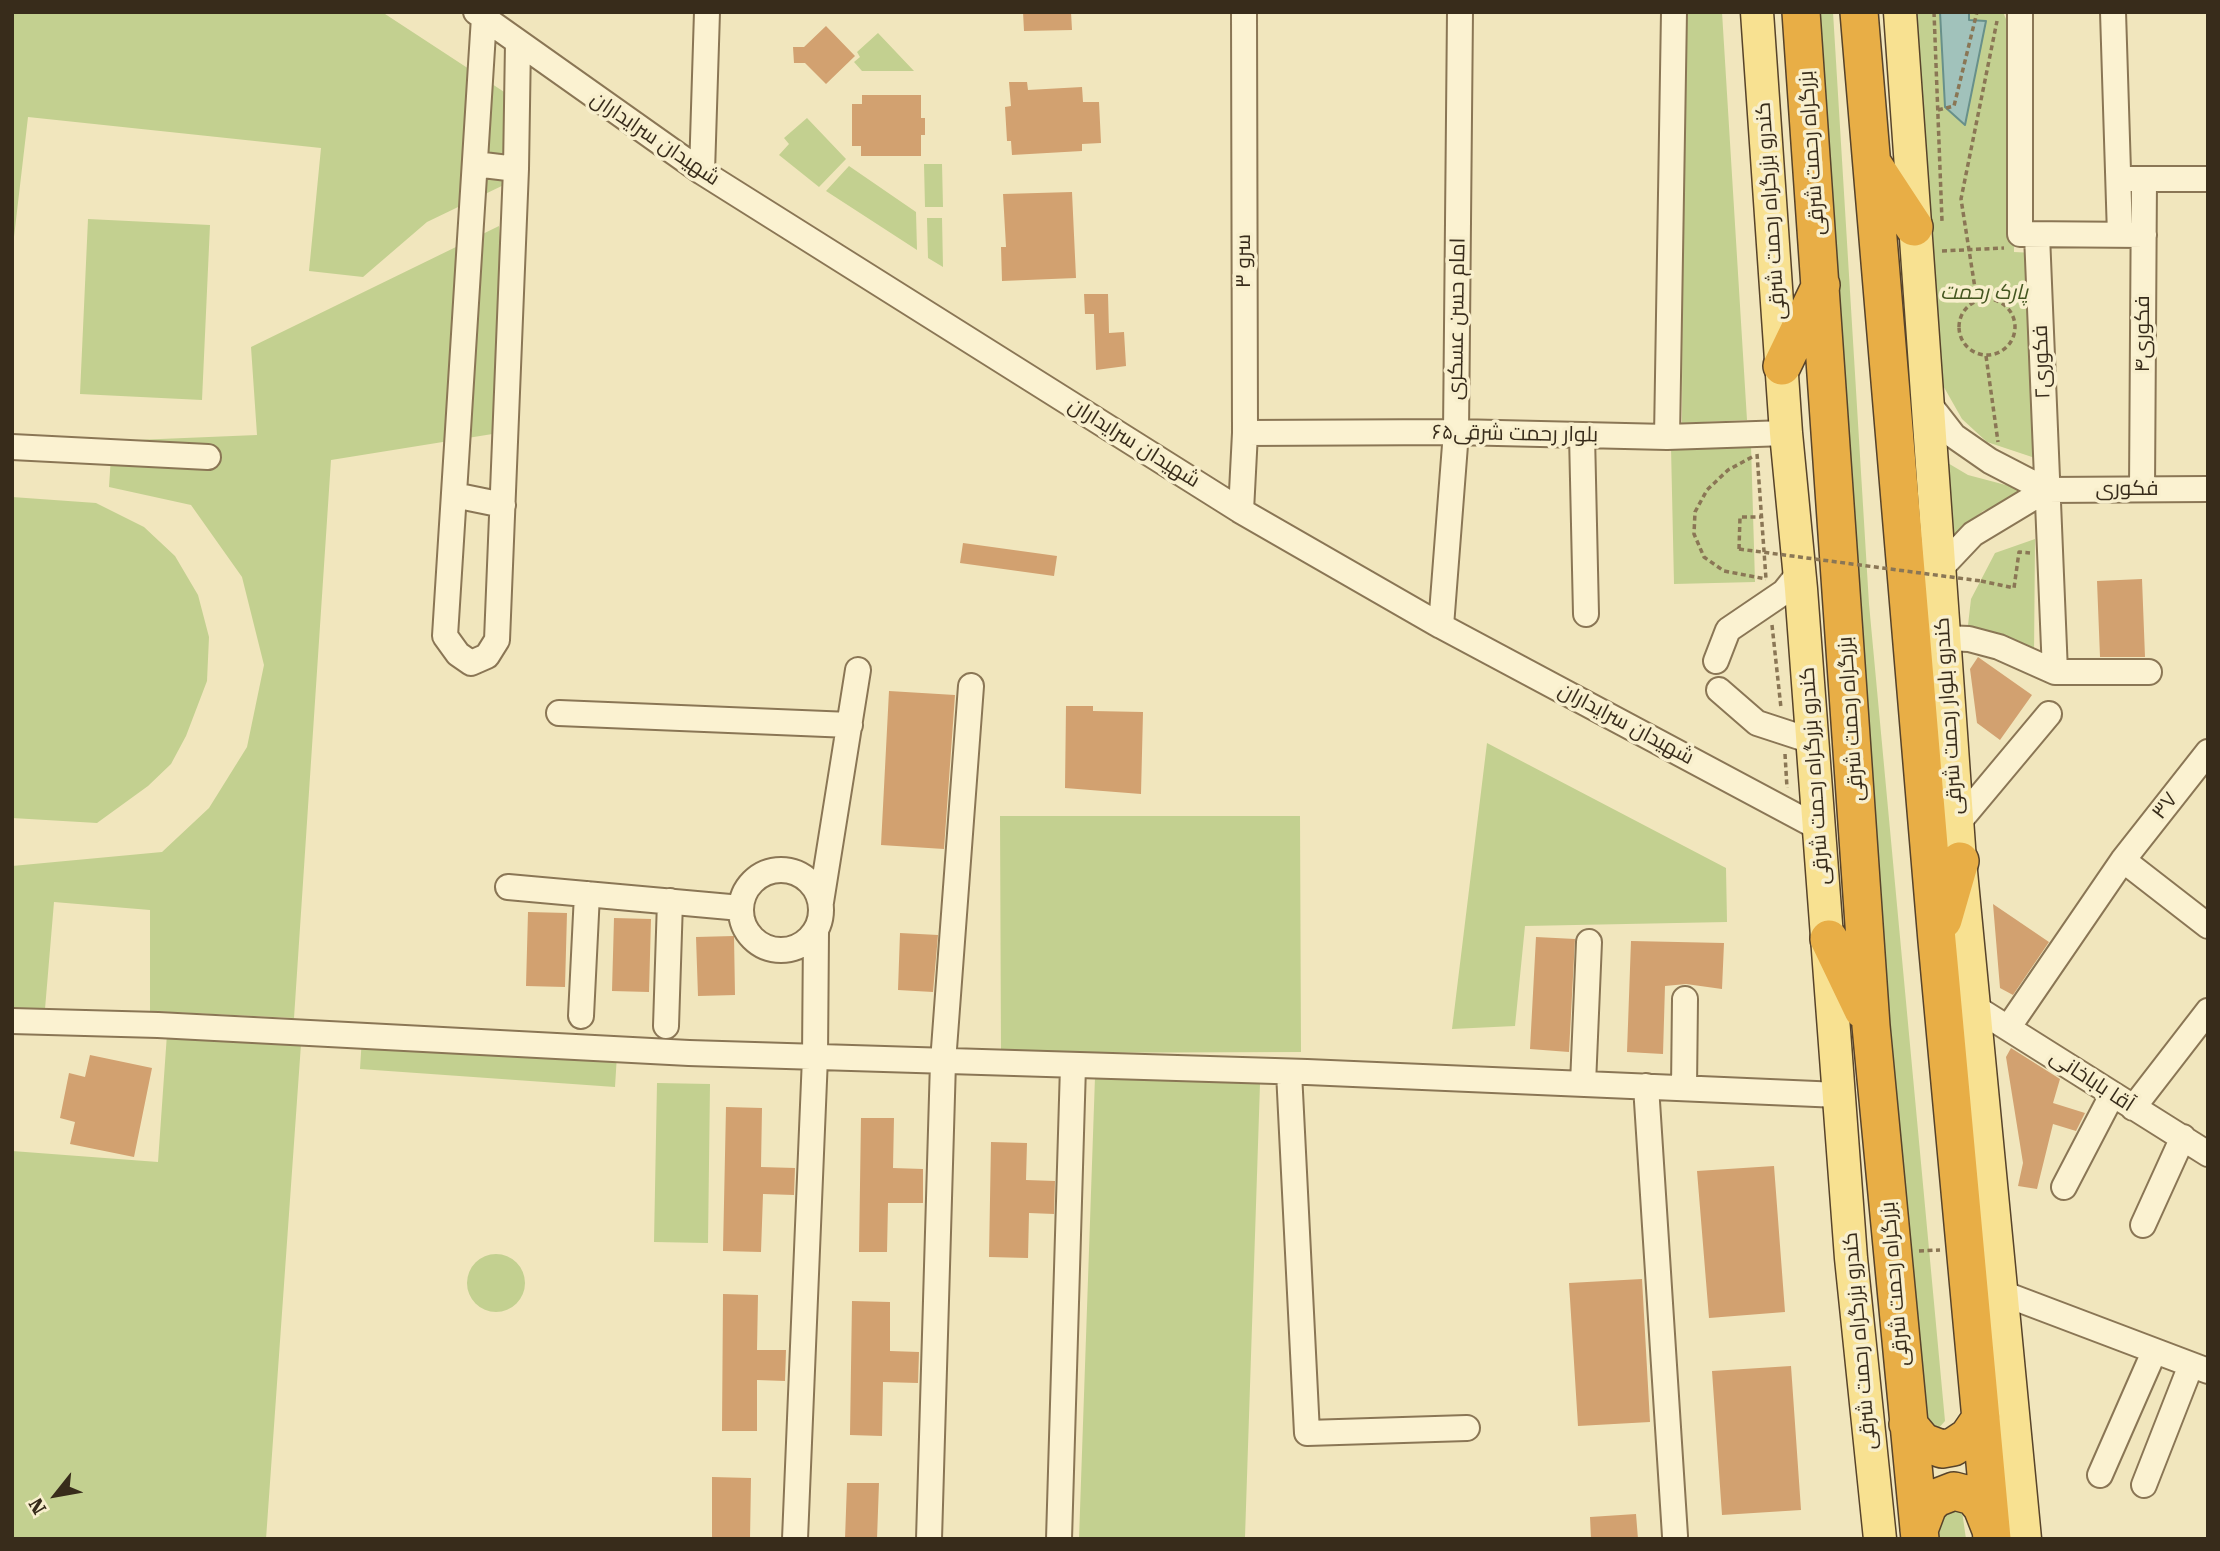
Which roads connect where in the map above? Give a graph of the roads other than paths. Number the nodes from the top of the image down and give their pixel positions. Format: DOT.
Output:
graph roads {
  1 [pos="707,12"];
  2 [pos="1244,12"];
  3 [pos="1461,12"];
  4 [pos="1674,12"];
  5 [pos="1756,12"];
  6 [pos="1801,12"];
  7 [pos="1859,12"];
  8 [pos="1900,12"];
  9 [pos="2020,12"];
  10 [pos="2113,12"];
  11 [pos="480,15"];
  12 [pos="518,43"];
  13 [pos="1872,162"];
  14 [pos="475,164"];
  15 [pos="516,169"];
  16 [pos="702,172"];
  17 [pos="2118,178"];
  18 [pos="2144,179"];
  19 [pos="2208,179"];
  20 [pos="2132,235"];
  21 [pos="1932,238"];
  22 [pos="2038,241"];
  23 [pos="1821,285"];
  24 [pos="1782,366"];
  25 [pos="1926,400"];
  26 [pos="1455,432"];
  27 [pos="1245,433"];
  28 [pos="1786,433"];
  29 [pos="1582,435"];
  30 [pos="1667,437"];
  31 [pos="12,447"];
  32 [pos="208,457"];
  33 [pos="2142,489"];
  34 [pos="2208,489"];
  35 [pos="2046,490"];
  36 [pos="454,495"];
  37 [pos="503,505"];
  38 [pos="1241,511"];
  39 [pos="1938,571"];
  40 [pos="1800,572"];
  41 [pos="1586,614"];
  42 [pos="1441,626"];
  43 [pos="1943,638"];
  44 [pos="1716,661"];
  45 [pos="858,670"];
  46 [pos="2055,672"];
  47 [pos="2149,672"];
  48 [pos="971,686"];
  49 [pos="1719,690"];
  50 [pos="559,713"];
  51 [pos="2049,714"];
  52 [pos="850,725"];
  53 [pos="1812,741"];
  54 [pos="2204,765"];
  55 [pos="1957,824"];
  56 [pos="1819,828"];
  57 [pos="2123,860"];
  58 [pos="1960,861"];
  59 [pos="508,887"];
  60 [pos="587,894"];
  61 [pos="670,901"];
  62 [pos="821,902"];
  63 [pos="741,908"];
  64 [pos="2208,926"];
  65 [pos="816,932"];
  66 [pos="1829,939"];
  67 [pos="1937,941"];
  68 [pos="1589,942"];
  69 [pos="1685,999"];
  70 [pos="1976,1007"];
  71 [pos="2208,1011"];
  72 [pos="582,1016"];
  73 [pos="12,1021"];
  74 [pos="666,1026"];
  75 [pos="1871,1026"];
  76 [pos="2008,1028"];
  77 [pos="815,1057"];
  78 [pos="943,1062"];
  79 [pos="1073,1066"];
  80 [pos="1289,1072"];
  81 [pos="1583,1084"];
  82 [pos="1646,1086"];
  83 [pos="1684,1088"];
  84 [pos="1839,1095"];
  85 [pos="2123,1101"];
  86 [pos="2183,1137"];
  87 [pos="2208,1154"];
  88 [pos="2064,1187"];
  89 [pos="2143,1225"];
  90 [pos="2002,1293"];
  91 [pos="2154,1352"];
  92 [pos="2199,1368"];
  93 [pos="1981,1418"];
  94 [pos="1908,1424"];
  95 [pos="1467,1428"];
  96 [pos="2100,1475"];
  97 [pos="2144,1485"];
  98 [pos="1919,1535"];
  99 [pos="1675,1536"];
  100 [pos="2003,1536"];
  101 [pos="795,1539"];
  102 [pos="929,1539"];
  103 [pos="1059,1539"];
  104 [pos="1880,1539"];
  1 -- 16 [label="street"];
  2 -- 27 [label="street, سرو ۳"];
  3 -- 26 [label="street, امام حسن عسکری"];
  4 -- 30 [label="street"];
  5 -- 24 [label="main road, کندرو بزرگراه رحمت شرقی"];
  6 -- 23 [label="highway, بزرگراه رحمت شرقی"];
  7 -- 13 [label="highway"];
  8 -- 21 [label="main road"];
  9 -- 22 [label="street"];
  10 -- 17 [label="street"];
  11 -- 12 [label="street, شهیدان سرایداران"];
  11 -- 14 [label="street"];
  12 -- 15 [label="street"];
  12 -- 16 [label="street, شهیدان سرایداران"];
  13 -- 21 [label="highway"];
  13 -- 67 [label="highway"];
  14 -- 15 [label="street"];
  14 -- 36 [label="street"];
  15 -- 37 [label="street"];
  16 -- 38 [label="street, شهیدان سرایداران"];
  17 -- 18 [label="street"];
  17 -- 20 [label="street"];
  18 -- 19 [label="street"];
  18 -- 20 [label="street, فکوری۴"];
  20 -- 22 [label="street"];
  20 -- 33 [label="street, فکوری۴"];
  21 -- 25 [label="main road"];
  22 -- 35 [label="street, فکوری۲"];
  23 -- 24 [label="highway"];
  23 -- 75 [label="highway, بزرگراه رحمت شرقی"];
  24 -- 28 [label="main road, کندرو بزرگراه رحمت شرقی"];
  25 -- 35 [label="street, فکوری"];
  25 -- 39 [label="main road"];
  26 -- 27 [label="street, بلوار رحمت شرقی۶۵"];
  26 -- 29 [label="street, بلوار رحمت شرقی۶۵"];
  26 -- 42 [label="street, امام حسن عسکری"];
  27 -- 38 [label="street, سرو ۳"];
  28 -- 30 [label="street, بلوار رحمت شرقی۶۵"];
  28 -- 40 [label="main road, کندرو بزرگراه رحمت شرقی"];
  29 -- 30 [label="street, بلوار رحمت شرقی۶۵"];
  29 -- 41 [label="street"];
  31 -- 32 [label="street"];
  33 -- 34 [label="street, فکوری"];
  33 -- 35 [label="street, فکوری"];
  35 -- 39 [label="street"];
  35 -- 46 [label="street, فکوری۲"];
  36 -- 37 [label="street"];
  36 -- 37 [label="street"];
  38 -- 42 [label="street, شهیدان سرایداران"];
  39 -- 43 [label="main road, کندرو بلوار رحمت شرقی"];
  40 -- 44 [label="street"];
  40 -- 53 [label="main road, کندرو بزرگراه رحمت شرقی"];
  42 -- 56 [label="street, شهیدان سرایداران"];
  43 -- 46 [label="street"];
  43 -- 55 [label="main road, کندرو بلوار رحمت شرقی"];
  45 -- 52 [label="street"];
  46 -- 47 [label="street"];
  48 -- 78 [label="street"];
  49 -- 53 [label="street"];
  50 -- 52 [label="street"];
  51 -- 55 [label="street"];
  52 -- 62 [label="street"];
  53 -- 56 [label="main road, کندرو بزرگراه رحمت شرقی"];
  54 -- 57 [label="street, ۳۷"];
  55 -- 58 [label="main road, کندرو بلوار رحمت شرقی"];
  56 -- 66 [label="main road, کندرو بزرگراه رحمت شرقی"];
  57 -- 64 [label="street"];
  57 -- 76 [label="street, ۳۷"];
  58 -- 67 [label="highway"];
  58 -- 70 [label="main road"];
  59 -- 60 [label="street"];
  60 -- 61 [label="street"];
  60 -- 72 [label="street"];
  61 -- 63 [label="street"];
  61 -- 74 [label="street"];
  62 -- 63 [label="street"];
  62 -- 65 [label="street"];
  63 -- 65 [label="street"];
  65 -- 77 [label="street"];
  66 -- 75 [label="highway"];
  66 -- 84 [label="main road, کندرو بزرگراه رحمت شرقی"];
  67 -- 93 [label="highway"];
  68 -- 81 [label="street"];
  69 -- 83 [label="street"];
  70 -- 76 [label="street, آقا باباخانی"];
  70 -- 90 [label="main road"];
  71 -- 85 [label="street"];
  73 -- 77 [label="street"];
  75 -- 94 [label="highway, بزرگراه رحمت شرقی"];
  76 -- 85 [label="street, آقا باباخانی"];
  77 -- 78 [label="street"];
  77 -- 101 [label="street"];
  78 -- 79 [label="street"];
  78 -- 102 [label="street"];
  79 -- 80 [label="street"];
  79 -- 103 [label="street"];
  80 -- 81 [label="street"];
  80 -- 95 [label="street"];
  81 -- 82 [label="street"];
  82 -- 83 [label="street"];
  82 -- 99 [label="street"];
  83 -- 84 [label="street"];
  84 -- 104 [label="main road, کندرو بزرگراه رحمت شرقی"];
  85 -- 86 [label="street, آقا باباخانی"];
  85 -- 88 [label="street"];
  86 -- 87 [label="street, آقا باباخانی"];
  86 -- 89 [label="street"];
  90 -- 91 [label="street"];
  90 -- 100 [label="main road"];
  91 -- 92 [label="street"];
  91 -- 96 [label="street"];
  92 -- 97 [label="street"];
  93 -- 94 [label="highway"];
  93 -- 100 [label="highway"];
  94 -- 98 [label="highway, بزرگراه رحمت شرقی"];
  98 -- 100 [label="highway"];
}
